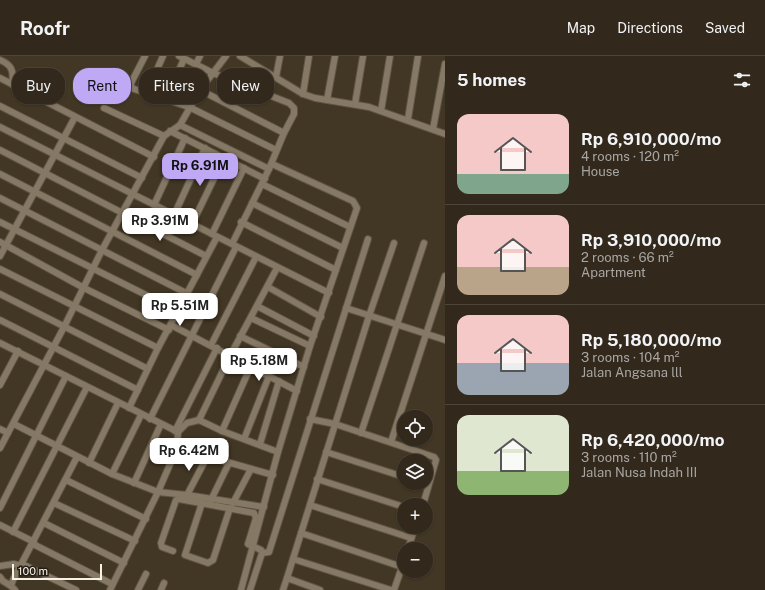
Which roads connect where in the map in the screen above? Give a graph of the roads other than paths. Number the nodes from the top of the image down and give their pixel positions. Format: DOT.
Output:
graph roads {
  1 [pos="145,56"];
  2 [pos="163,56"];
  3 [pos="200,56"];
  4 [pos="226,56"];
  5 [pos="240,56"];
  6 [pos="280,56"];
  7 [pos="309,56"];
  8 [pos="335,56"];
  9 [pos="363,56"];
  10 [pos="390,56"];
  11 [pos="418,56"];
  12 [pos="182,57"];
  13 [pos="252,59"];
  14 [pos="0,60"];
  15 [pos="196,64"];
  16 [pos="445,64"];
  17 [pos="140,68"];
  18 [pos="158,68"];
  19 [pos="178,68"];
  20 [pos="12,69"];
  21 [pos="139,69"];
  22 [pos="213,73"];
  23 [pos="0,78"];
  24 [pos="209,78"];
  25 [pos="276,78"];
  26 [pos="12,84"];
  27 [pos="139,90"];
  28 [pos="209,94"];
  29 [pos="303,94"];
  30 [pos="327,100"];
  31 [pos="50,104"];
  32 [pos="180,104"];
  33 [pos="191,104"];
  34 [pos="355,104"];
  35 [pos="0,106"];
  36 [pos="189,107"];
  37 [pos="104,108"];
  38 [pos="381,111"];
  39 [pos="75,117"];
  40 [pos="408,119"];
  41 [pos="180,125"];
  42 [pos="0,127"];
  43 [pos="433,129"];
  44 [pos="170,131"];
  45 [pos="284,132"];
  46 [pos="445,134"];
  47 [pos="164,136"];
  48 [pos="63,138"];
  49 [pos="185,138"];
  50 [pos="205,148"];
  51 [pos="0,150"];
  52 [pos="276,150"];
  53 [pos="54,154"];
  54 [pos="154,157"];
  55 [pos="224,158"];
  56 [pos="254,162"];
  57 [pos="271,167"];
  58 [pos="247,170"];
  59 [pos="46,173"];
  60 [pos="0,174"];
  61 [pos="142,178"];
  62 [pos="264,181"];
  63 [pos="36,191"];
  64 [pos="134,194"];
  65 [pos="0,198"];
  66 [pos="252,203"];
  67 [pos="154,205"];
  68 [pos="25,211"];
  69 [pos="122,213"];
  70 [pos="174,215"];
  71 [pos="0,222"];
  72 [pos="242,222"];
  73 [pos="192,224"];
  74 [pos="350,227"];
  75 [pos="15,230"];
  76 [pos="112,231"];
  77 [pos="215,236"];
  78 [pos="368,240"];
  79 [pos="394,243"];
  80 [pos="424,243"];
  81 [pos="3,244"];
  82 [pos="234,245"];
  83 [pos="343,248"];
  84 [pos="102,250"];
  85 [pos="0,256"];
  86 [pos="206,256"];
  87 [pos="256,257"];
  88 [pos="277,268"];
  89 [pos="0,269"];
  90 [pos="93,269"];
  91 [pos="336,270"];
  92 [pos="197,275"];
  93 [pos="445,276"];
  94 [pos="84,288"];
  95 [pos="268,288"];
  96 [pos="0,294"];
  97 [pos="188,294"];
  98 [pos="329,294"];
  99 [pos="74,306"];
  100 [pos="257,306"];
  101 [pos="346,308"];
  102 [pos="178,311"];
  103 [pos="369,316"];
  104 [pos="321,317"];
  105 [pos="251,318"];
  106 [pos="0,320"];
  107 [pos="396,326"];
  108 [pos="64,327"];
  109 [pos="170,327"];
  110 [pos="192,335"];
  111 [pos="426,335"];
  112 [pos="240,336"];
  113 [pos="314,336"];
  114 [pos="445,340"];
  115 [pos="0,343"];
  116 [pos="310,346"];
  117 [pos="53,347"];
  118 [pos="214,347"];
  119 [pos="158,348"];
  120 [pos="18,351"];
  121 [pos="230,356"];
  122 [pos="43,364"];
  123 [pos="304,367"];
  124 [pos="250,368"];
  125 [pos="148,369"];
  126 [pos="66,376"];
  127 [pos="269,376"];
  128 [pos="279,381"];
  129 [pos="0,385"];
  130 [pos="87,387"];
  131 [pos="138,390"];
  132 [pos="297,391"];
  133 [pos="118,403"];
  134 [pos="129,408"];
  135 [pos="141,415"];
  136 [pos="150,419"];
  137 [pos="310,419"];
  138 [pos="199,420"];
  139 [pos="14,424"];
  140 [pos="161,424"];
  141 [pos="335,424"];
  142 [pos="0,429"];
  143 [pos="222,431"];
  144 [pos="177,432"];
  145 [pos="361,433"];
  146 [pos="8,434"];
  147 [pos="36,436"];
  148 [pos="244,439"];
  149 [pos="391,442"];
  150 [pos="260,444"];
  151 [pos="56,446"];
  152 [pos="0,448"];
  153 [pos="177,448"];
  154 [pos="278,452"];
  155 [pos="326,452"];
  156 [pos="425,454"];
  157 [pos="77,457"];
  158 [pos="207,457"];
  159 [pos="433,457"];
  160 [pos="89,463"];
  161 [pos="229,463"];
  162 [pos="251,469"];
  163 [pos="112,474"];
  164 [pos="433,474"];
  165 [pos="273,475"];
  166 [pos="397,475"];
  167 [pos="317,479"];
  168 [pos="66,480"];
  169 [pos="134,483"];
  170 [pos="158,492"];
  171 [pos="187,495"];
  172 [pos="211,500"];
  173 [pos="54,503"];
  174 [pos="202,503"];
  175 [pos="231,505"];
  176 [pos="310,505"];
  177 [pos="397,505"];
  178 [pos="264,507"];
  179 [pos="0,508"];
  180 [pos="146,518"];
  181 [pos="44,523"];
  182 [pos="0,525"];
  183 [pos="13,532"];
  184 [pos="300,533"];
  185 [pos="412,534"];
  186 [pos="411,538"];
  187 [pos="135,541"];
  188 [pos="410,542"];
  189 [pos="33,543"];
  190 [pos="254,547"];
  191 [pos="173,551"];
  192 [pos="262,553"];
  193 [pos="292,559"];
  194 [pos="397,562"];
  195 [pos="124,563"];
  196 [pos="22,565"];
  197 [pos="0,566"];
  198 [pos="146,574"];
  199 [pos="0,577"];
  200 [pos="287,578"];
  201 [pos="397,578"];
  202 [pos="164,583"];
  203 [pos="111,587"];
  204 [pos="13,588"];
  205 [pos="76,590"];
  206 [pos="138,590"];
  207 [pos="161,590"];
  208 [pos="241,590"];
  209 [pos="250,590"];
  210 [pos="284,590"];
  211 [pos="320,590"];
  212 [pos="392,590"];
  1 -- 17 [label="street"];
  2 -- 18 [label="street"];
  3 -- 15 [label="street"];
  4 -- 22 [label="street"];
  5 -- 13 [label="street"];
  6 -- 25 [label="street"];
  7 -- 29 [label="street"];
  8 -- 30 [label="street"];
  9 -- 34 [label="street"];
  10 -- 38 [label="street"];
  11 -- 40 [label="street"];
  12 -- 15 [label="street"];
  12 -- 19 [label="street"];
  13 -- 25 [label="street"];
  14 -- 20 [label="street"];
  15 -- 22 [label="street"];
  16 -- 43 [label="street"];
  21 -- 27 [label="street"];
  22 -- 24 [label="street"];
  22 -- 45 [label="street"];
  23 -- 26 [label="street"];
  25 -- 29 [label="street"];
  28 -- 45 [label="street"];
  29 -- 30 [label="street"];
  30 -- 34 [label="street"];
  31 -- 39 [label="street"];
  32 -- 36 [label="street"];
  33 -- 36 [label="street"];
  34 -- 38 [label="street"];
  35 -- 48 [label="street"];
  36 -- 41 [label="street"];
  36 -- 52 [label="street"];
  37 -- 47 [label="street"];
  38 -- 40 [label="street"];
  39 -- 48 [label="street"];
  39 -- 54 [label="street"];
  40 -- 43 [label="street"];
  41 -- 44 [label="street"];
  41 -- 56 [label="street"];
  42 -- 53 [label="street"];
  43 -- 46 [label="street"];
  44 -- 47 [label="street"];
  44 -- 49 [label="street"];
  45 -- 52 [label="street"];
  47 -- 54 [label="street"];
  48 -- 53 [label="street"];
  48 -- 61 [label="street"];
  49 -- 50 [label="street"];
  49 -- 67 [label="street"];
  50 -- 55 [label="street"];
  50 -- 70 [label="street"];
  51 -- 59 [label="street"];
  52 -- 57 [label="street"];
  53 -- 59 [label="street"];
  53 -- 64 [label="street"];
  54 -- 61 [label="street"];
  55 -- 58 [label="street"];
  55 -- 73 [label="street"];
  56 -- 57 [label="street"];
  56 -- 58 [label="street"];
  57 -- 62 [label="street"];
  57 -- 74 [label="street"];
  58 -- 62 [label="street"];
  58 -- 77 [label="street"];
  59 -- 63 [label="street"];
  59 -- 69 [label="street"];
  60 -- 63 [label="street"];
  61 -- 64 [label="street"];
  62 -- 66 [label="street"];
  62 -- 74 [label="street"];
  63 -- 68 [label="street"];
  63 -- 76 [label="street"];
  64 -- 67 [label="street"];
  64 -- 69 [label="street"];
  65 -- 68 [label="street"];
  66 -- 72 [label="street"];
  66 -- 83 [label="street"];
  67 -- 70 [label="street"];
  68 -- 75 [label="street"];
  68 -- 84 [label="street"];
  69 -- 76 [label="street"];
  69 -- 86 [label="street"];
  70 -- 73 [label="street"];
  71 -- 75 [label="street"];
  72 -- 82 [label="street"];
  72 -- 91 [label="street"];
  73 -- 77 [label="street"];
  74 -- 83 [label="street"];
  75 -- 81 [label="street"];
  75 -- 90 [label="street"];
  76 -- 84 [label="street"];
  76 -- 92 [label="street"];
  77 -- 82 [label="street"];
  77 -- 86 [label="street"];
  78 -- 101 [label="street"];
  79 -- 103 [label="street"];
  80 -- 107 [label="street"];
  81 -- 85 [label="street"];
  81 -- 94 [label="street"];
  82 -- 87 [label="street"];
  82 -- 110 [label="street"];
  83 -- 91 [label="street"];
  84 -- 90 [label="street"];
  84 -- 97 [label="street"];
  86 -- 92 [label="street"];
  87 -- 88 [label="street"];
  87 -- 118 [label="street"];
  88 -- 95 [label="street"];
  88 -- 98 [label="street"];
  89 -- 99 [label="street"];
  90 -- 94 [label="street"];
  90 -- 102 [label="street"];
  91 -- 98 [label="street"];
  92 -- 97 [label="street"];
  93 -- 111 [label="street"];
  94 -- 99 [label="street"];
  94 -- 109 [label="street"];
  95 -- 100 [label="street"];
  95 -- 104 [label="street"];
  96 -- 108 [label="street"];
  97 -- 102 [label="street"];
  98 -- 104 [label="street"];
  99 -- 108 [label="street"];
  99 -- 119 [label="street"];
  100 -- 105 [label="street"];
  100 -- 113 [label="street"];
  101 -- 103 [label="street"];
  101 -- 137 [label="street"];
  102 -- 109 [label="street"];
  103 -- 107 [label="street"];
  103 -- 141 [label="street"];
  104 -- 113 [label="street"];
  105 -- 112 [label="street"];
  105 -- 116 [label="street"];
  106 -- 117 [label="street"];
  107 -- 111 [label="street"];
  107 -- 145 [label="street"];
  108 -- 117 [label="street"];
  108 -- 125 [label="street"];
  109 -- 110 [label="street"];
  109 -- 119 [label="street"];
  110 -- 118 [label="street"];
  110 -- 136 [label="street"];
  111 -- 114 [label="street"];
  111 -- 149 [label="street"];
  112 -- 121 [label="street"];
  112 -- 123 [label="street"];
  113 -- 116 [label="street"];
  115 -- 120 [label="street"];
  116 -- 123 [label="street"];
  117 -- 122 [label="street"];
  117 -- 131 [label="street"];
  118 -- 121 [label="street"];
  118 -- 144 [label="street"];
  119 -- 125 [label="street"];
  120 -- 122 [label="street"];
  120 -- 129 [label="street"];
  121 -- 124 [label="street"];
  121 -- 138 [label="street"];
  122 -- 126 [label="street"];
  122 -- 139 [label="street"];
  123 -- 132 [label="street"];
  124 -- 127 [label="street"];
  124 -- 143 [label="street"];
  125 -- 131 [label="street"];
  126 -- 130 [label="street"];
  126 -- 147 [label="street"];
  127 -- 128 [label="street"];
  127 -- 148 [label="street"];
  128 -- 132 [label="street"];
  128 -- 150 [label="street"];
  130 -- 133 [label="street"];
  130 -- 151 [label="street"];
  131 -- 134 [label="street"];
  132 -- 154 [label="street"];
  133 -- 134 [label="street"];
  133 -- 160 [label="street"];
  134 -- 135 [label="street"];
  135 -- 136 [label="street"];
  135 -- 163 [label="street"];
  136 -- 140 [label="street"];
  137 -- 141 [label="street"];
  137 -- 192 [label="street"];
  138 -- 143 [label="street"];
  138 -- 144 [label="street"];
  139 -- 146 [label="street"];
  139 -- 147 [label="street"];
  140 -- 144 [label="street"];
  140 -- 169 [label="street"];
  141 -- 145 [label="street"];
  141 -- 155 [label="street"];
  142 -- 146 [label="street"];
  143 -- 148 [label="street"];
  144 -- 153 [label="street"];
  145 -- 149 [label="street"];
  146 -- 152 [label="street"];
  147 -- 151 [label="street"];
  147 -- 179 [label="street"];
  148 -- 150 [label="street"];
  149 -- 156 [label="street"];
  150 -- 154 [label="street"];
  151 -- 157 [label="street"];
  151 -- 183 [label="street"];
  153 -- 158 [label="street"];
  153 -- 170 [label="street"];
  154 -- 165 [label="street"];
  155 -- 166 [label="street"];
  155 -- 167 [label="street"];
  157 -- 160 [label="street"];
  157 -- 168 [label="street"];
  158 -- 161 [label="street"];
  158 -- 171 [label="street"];
  159 -- 164 [label="street"];
  160 -- 163 [label="street"];
  161 -- 162 [label="street"];
  161 -- 172 [label="street"];
  162 -- 165 [label="street"];
  162 -- 175 [label="street"];
  163 -- 169 [label="street"];
  165 -- 178 [label="street"];
  167 -- 176 [label="street"];
  167 -- 177 [label="street"];
  168 -- 173 [label="street"];
  168 -- 180 [label="street"];
  169 -- 170 [label="street"];
  170 -- 171 [label="street"];
  170 -- 180 [label="street"];
  171 -- 172 [label="street"];
  172 -- 175 [label="street"];
  173 -- 181 [label="street"];
  173 -- 187 [label="street"];
  174 -- 175 [label="street"];
  174 -- 175 [label="street"];
  174 -- 191 [label="street"];
  175 -- 178 [label="street"];
  175 -- 190 [label="street"];
  176 -- 184 [label="street"];
  176 -- 186 [label="street"];
  178 -- 190 [label="street"];
  180 -- 187 [label="street"];
  181 -- 189 [label="street"];
  181 -- 195 [label="street"];
  182 -- 183 [label="street"];
  183 -- 189 [label="street"];
  184 -- 193 [label="street"];
  184 -- 194 [label="street"];
  185 -- 186 [label="street"];
  186 -- 188 [label="street"];
  187 -- 195 [label="street"];
  189 -- 196 [label="street"];
  189 -- 203 [label="street"];
  190 -- 192 [label="street"];
  190 -- 208 [label="street"];
  192 -- 209 [label="street"];
  193 -- 200 [label="street"];
  193 -- 212 [label="street"];
  195 -- 203 [label="street"];
  196 -- 197 [label="street"];
  196 -- 204 [label="street"];
  196 -- 205 [label="street"];
  198 -- 206 [label="street"];
  199 -- 204 [label="street"];
  200 -- 210 [label="street"];
  200 -- 211 [label="street"];
  201 -- 212 [label="street"];
  202 -- 207 [label="street"];
}
